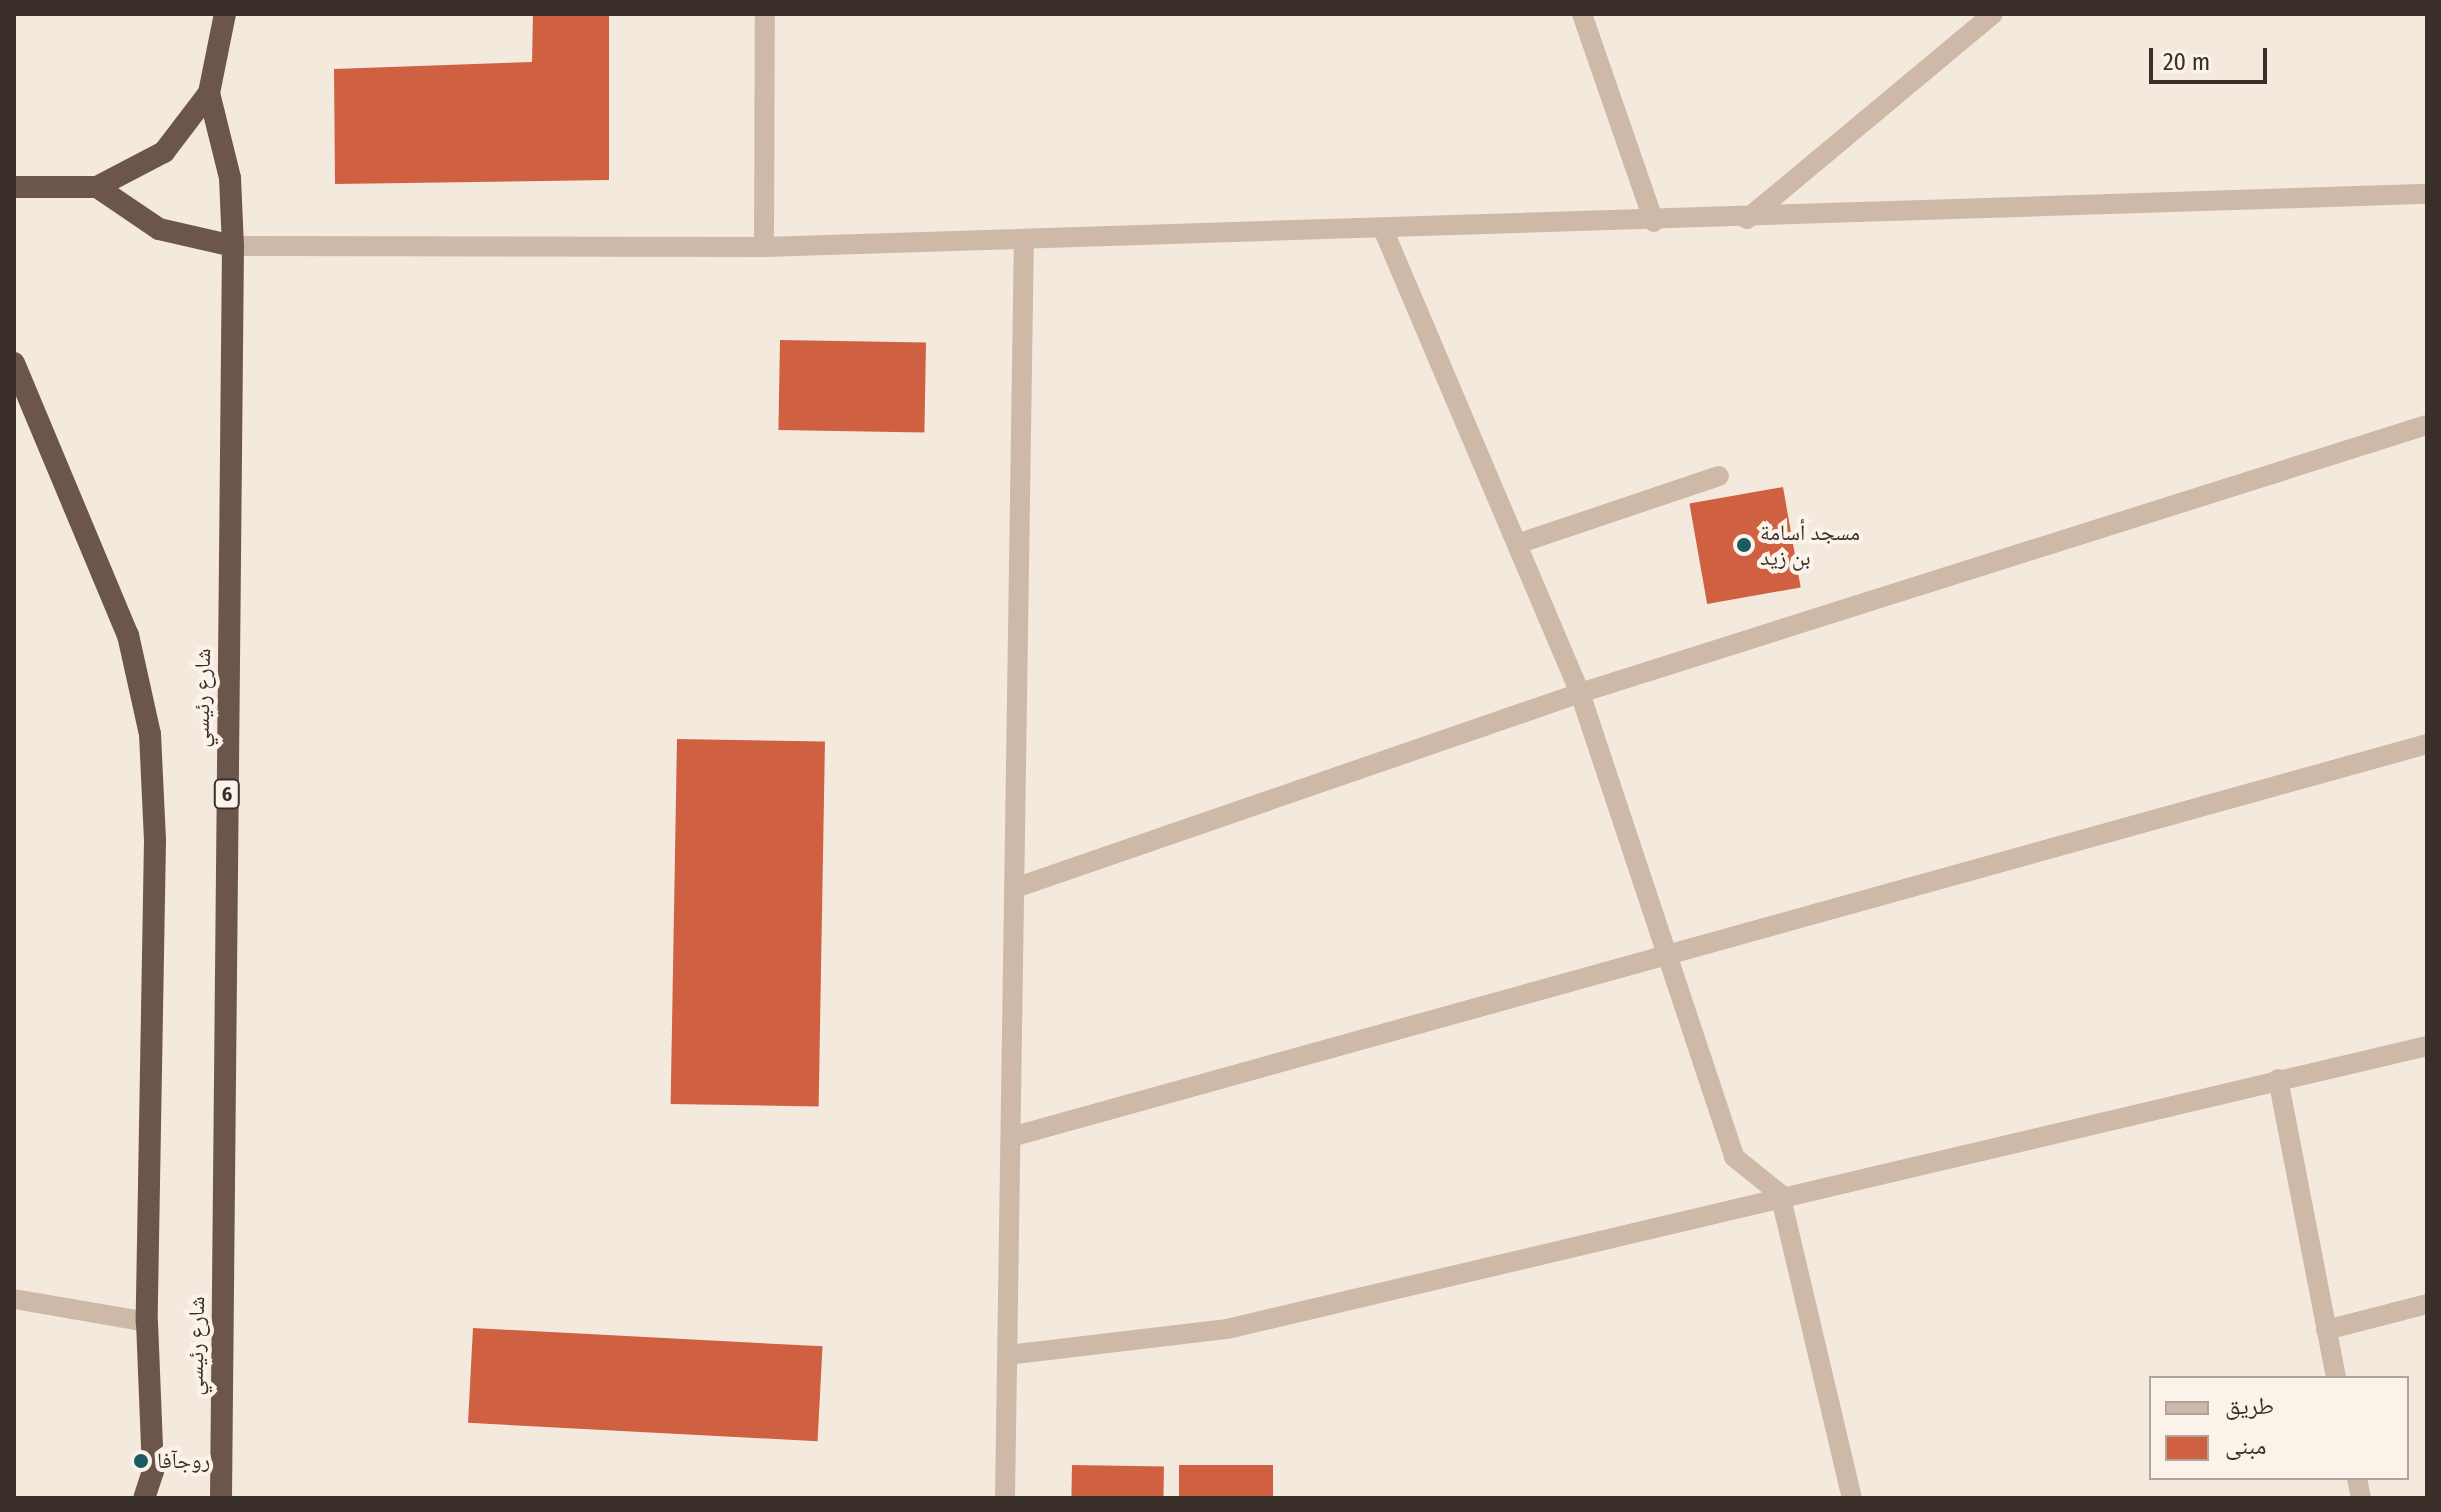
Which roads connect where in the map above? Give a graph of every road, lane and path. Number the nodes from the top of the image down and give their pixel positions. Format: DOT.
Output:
graph roads {
  1 [pos="225,14"];
  2 [pos="765,14"];
  3 [pos="1582,14"];
  4 [pos="1993,14"];
  5 [pos="209,93"];
  6 [pos="14,187"];
  7 [pos="97,187"];
  8 [pos="2427,194"];
  9 [pos="1747,219"];
  10 [pos="1654,222"];
  11 [pos="1383,229"];
  12 [pos="1024,239"];
  13 [pos="233,246"];
  14 [pos="764,247"];
  15 [pos="14,363"];
  16 [pos="2427,425"];
  17 [pos="1719,476"];
  18 [pos="1517,544"];
  19 [pos="1580,693"];
  20 [pos="2427,744"];
  21 [pos="1015,888"];
  22 [pos="1663,954"];
  23 [pos="2427,1046"];
  24 [pos="2278,1079"];
  25 [pos="1011,1137"];
  26 [pos="1780,1194"];
  27 [pos="14,1299"];
  28 [pos="2427,1304"];
  29 [pos="147,1322"];
  30 [pos="2326,1330"];
  31 [pos="1008,1355"];
  32 [pos="2336,1376"];
  33 [pos="144,1498"];
  34 [pos="221,1498"];
  35 [pos="1005,1498"];
  36 [pos="1852,1498"];
  1 -- 5 [label="highway, شارع رئيسي"];
  2 -- 14 [label="street"];
  3 -- 10 [label="street"];
  4 -- 9 [label="street"];
  5 -- 7 [label="highway, شارع رئيسي"];
  5 -- 13 [label="highway, شارع رئيسي / 6"];
  6 -- 7 [label="highway, شارع رئيسي"];
  7 -- 13 [label="highway"];
  8 -- 9 [label="street"];
  9 -- 10 [label="street"];
  10 -- 11 [label="street"];
  11 -- 12 [label="street"];
  11 -- 18 [label="street"];
  12 -- 14 [label="street"];
  12 -- 21 [label="street"];
  13 -- 14 [label="street"];
  13 -- 34 [label="highway, شارع رئيسي / 6"];
  15 -- 29 [label="highway, شارع رئيسي"];
  16 -- 19 [label="street"];
  17 -- 18 [label="street"];
  18 -- 19 [label="street"];
  19 -- 21 [label="street"];
  19 -- 22 [label="street"];
  20 -- 22 [label="street"];
  21 -- 25 [label="street"];
  22 -- 25 [label="street"];
  22 -- 26 [label="street"];
  23 -- 24 [label="street"];
  24 -- 26 [label="street"];
  24 -- 30 [label="street"];
  25 -- 31 [label="street"];
  26 -- 31 [label="street"];
  26 -- 36 [label="street"];
  27 -- 29 [label="street"];
  28 -- 30 [label="street"];
  29 -- 33 [label="highway, شارع رئيسي"];
  30 -- 32 [label="street"];
  31 -- 35 [label="street"];
}
